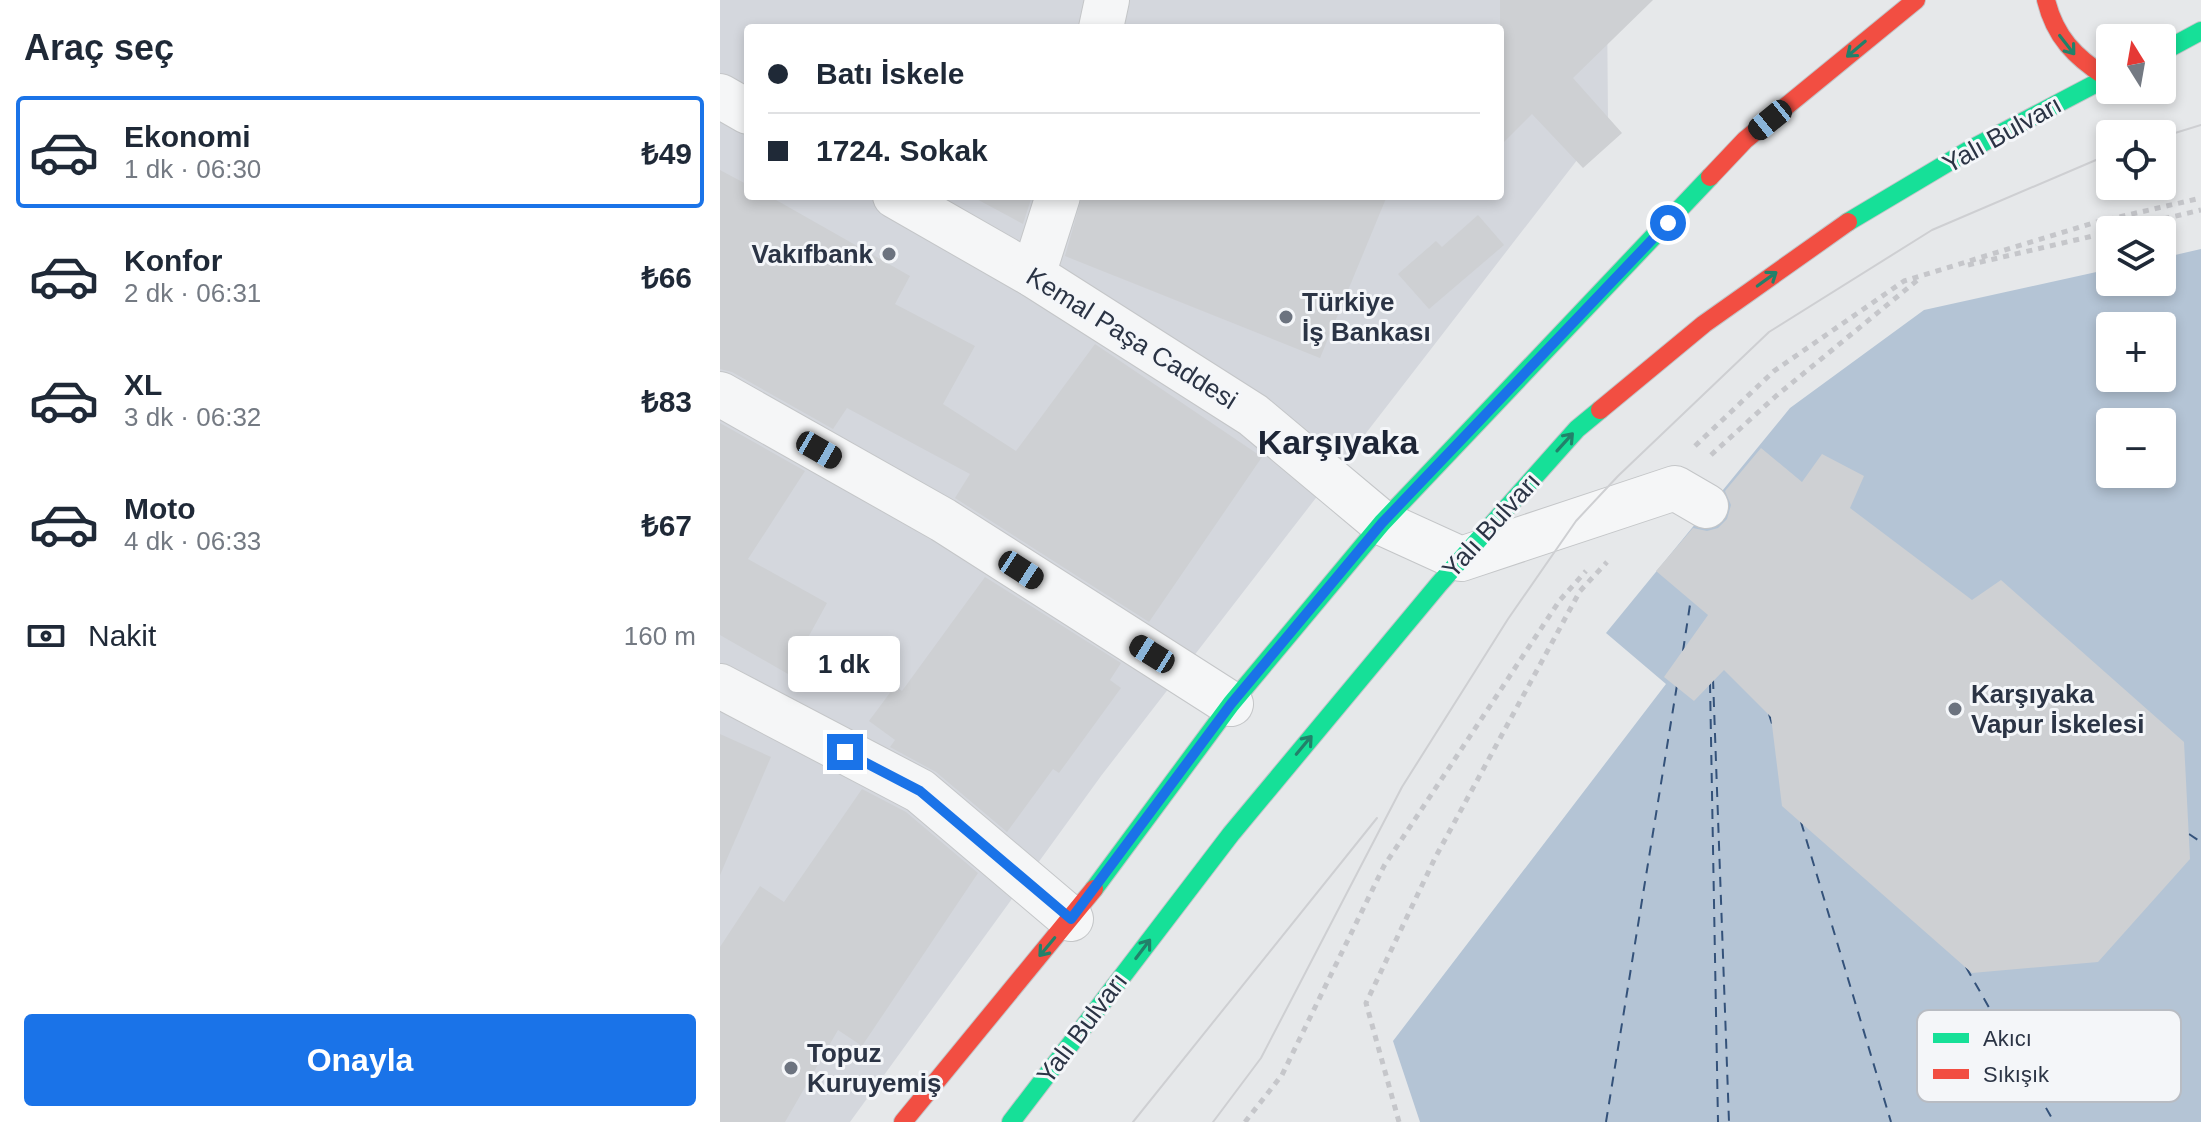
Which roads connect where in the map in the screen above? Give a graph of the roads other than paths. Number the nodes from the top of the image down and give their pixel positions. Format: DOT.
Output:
graph roads {
  1 [pos="1107,0"];
  2 [pos="2046,0"];
  3 [pos="1912,1"];
  4 [pos="1102,24"];
  5 [pos="2201,31"];
  6 [pos="2176,44"];
  7 [pos="2096,70"];
  8 [pos="2096,83"];
  9 [pos="720,96"];
  10 [pos="744,110"];
  11 [pos="902,200"];
  12 [pos="1057,200"];
  13 [pos="1033,275"];
  14 [pos="720,394"];
  15 [pos="1678,496"];
  16 [pos="1382,523"];
  17 [pos="1461,559"];
  18 [pos="720,686"];
  19 [pos="1231,704"];
  20 [pos="1071,919"];
  21 [pos="903,1122"];
  22 [pos="1011,1122"];
  1 -- 4 [label="street"];
  2 -- 7 [label="main road, one-way"];
  3 -- 16 [label="main road, one-way"];
  5 -- 6 [label="main road"];
  17 -- 8 [label="main road, Yalı Bulvarı, one-way"];
  9 -- 10 [label="street"];
  11 -- 13 [label="street, Kemal Paşa Caddesi"];
  12 -- 13 [label="street"];
  13 -- 16 [label="street, Kemal Paşa Caddesi"];
  14 -- 19 [label="street"];
  15 -- 17 [label="street"];
  16 -- 17 [label="street, Kemal Paşa Caddesi"];
  16 -- 19 [label="main road"];
  22 -- 17 [label="main road, Yalı Bulvarı, one-way"];
  18 -- 20 [label="street"];
  19 -- 20 [label="main road"];
  20 -- 21 [label="main road, one-way"];
}
